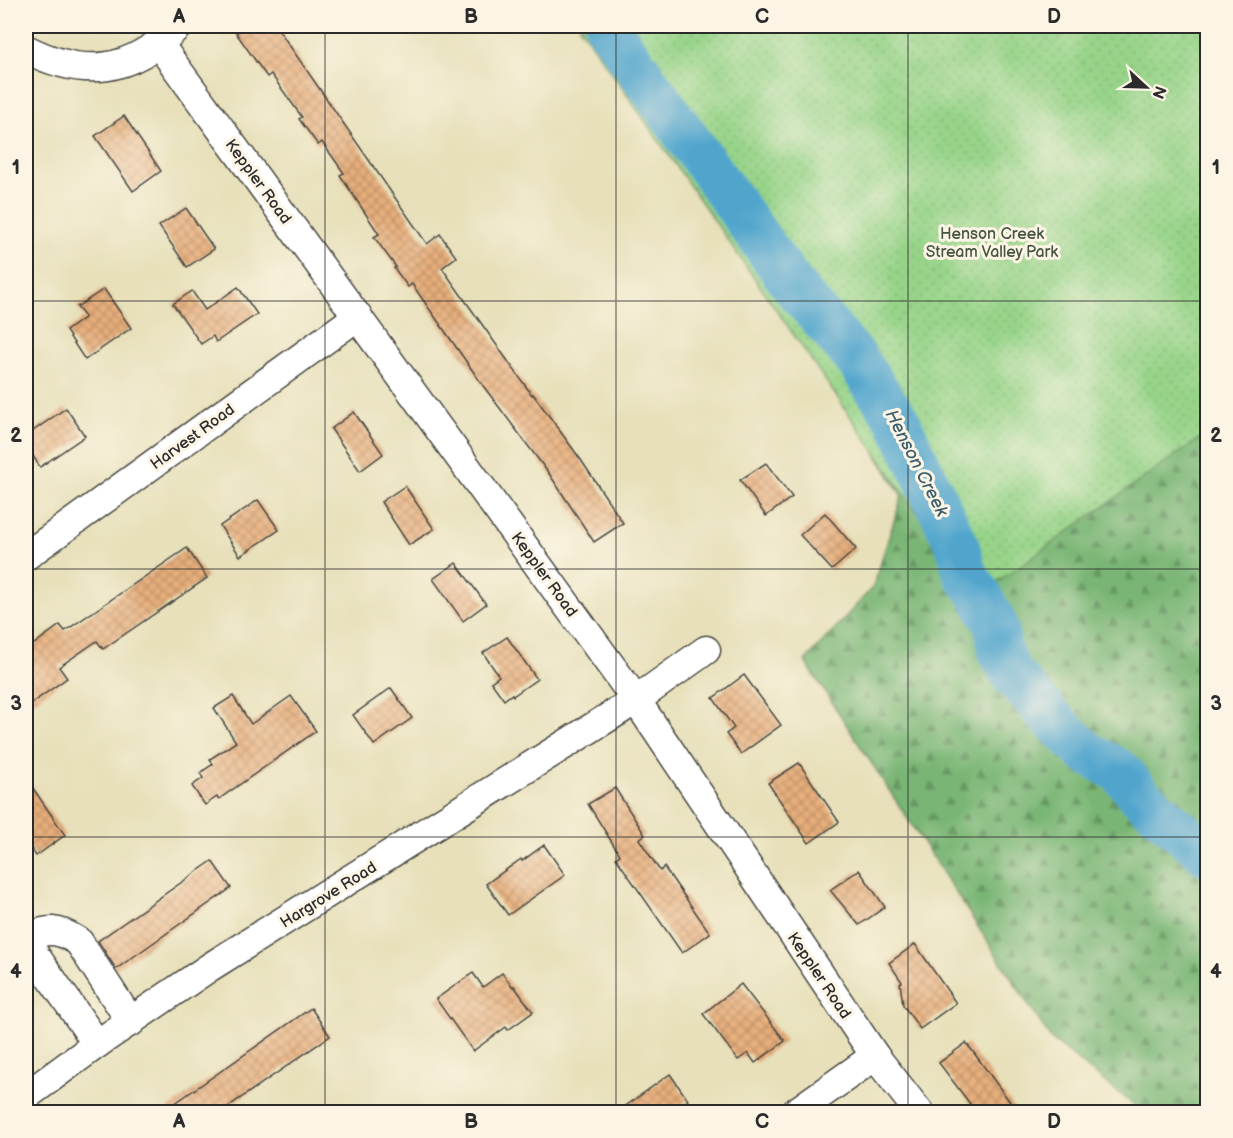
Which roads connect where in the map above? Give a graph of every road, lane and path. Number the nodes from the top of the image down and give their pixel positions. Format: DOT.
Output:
graph roads {
  1 [pos="168,35"];
  2 [pos="26,49"];
  3 [pos="358,316"];
  4 [pos="26,556"];
  5 [pos="706,650"];
  6 [pos="636,700"];
  7 [pos="26,940"];
  8 [pos="131,1022"];
  9 [pos="97,1044"];
  10 [pos="875,1056"];
  11 [pos="26,1096"];
  12 [pos="796,1113"];
  13 [pos="919,1113"];
  1 -- 2 [label="street, Keppler Road"];
  1 -- 3 [label="street, Keppler Road"];
  3 -- 4 [label="street, Harvest Road"];
  3 -- 6 [label="street, Keppler Road"];
  5 -- 6 [label="street, Hargrove Road"];
  6 -- 8 [label="street, Hargrove Road"];
  6 -- 10 [label="street, Keppler Road"];
  7 -- 8 [label="street"];
  7 -- 9 [label="street"];
  8 -- 9 [label="street, Hargrove Road"];
  9 -- 11 [label="street, Hargrove Road"];
  10 -- 12 [label="street"];
  10 -- 13 [label="street, Keppler Road"];
}
